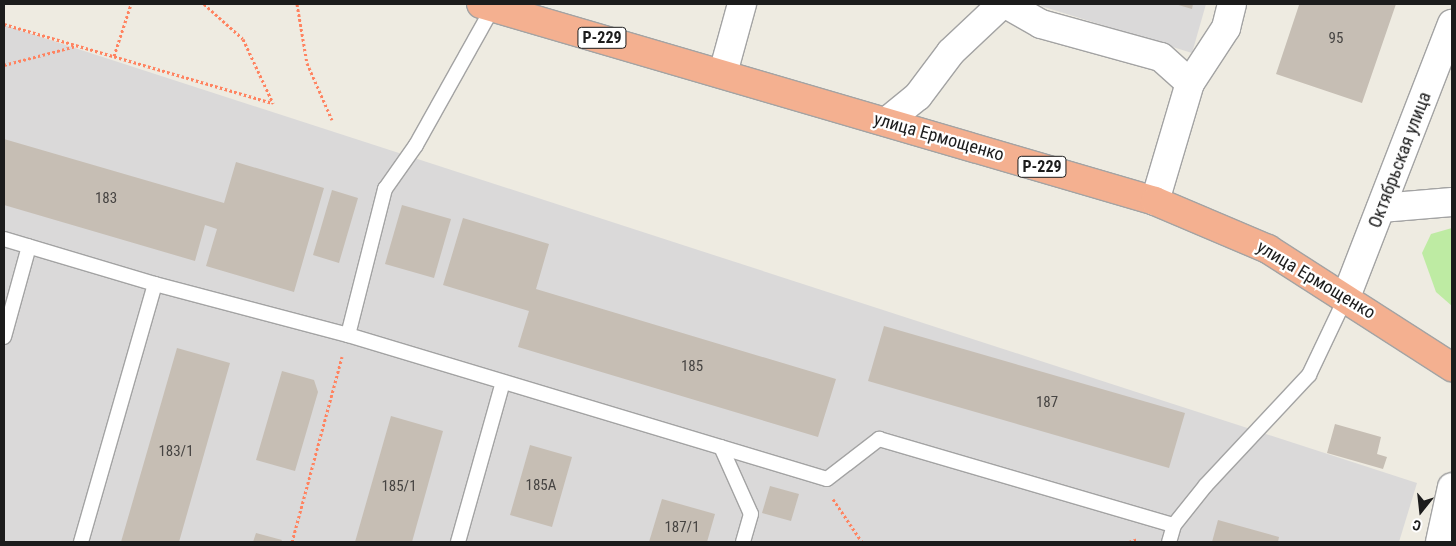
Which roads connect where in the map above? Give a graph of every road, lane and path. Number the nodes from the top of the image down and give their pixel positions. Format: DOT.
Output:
graph roads {
  1 [pos="131,4"];
  2 [pos="204,4"];
  3 [pos="297,4"];
  4 [pos="742,4"];
  5 [pos="1002,4"];
  6 [pos="1006,4"];
  7 [pos="1232,4"];
  8 [pos="487,6"];
  9 [pos="4,24"];
  10 [pos="1452,24"];
  11 [pos="78,46"];
  12 [pos="114,56"];
  13 [pos="4,65"];
  14 [pos="723,72"];
  15 [pos="1190,83"];
  16 [pos="332,120"];
  17 [pos="886,122"];
  18 [pos="1155,201"];
  19 [pos="1452,202"];
  20 [pos="1381,208"];
  21 [pos="4,239"];
  22 [pos="29,246"];
  23 [pos="155,284"];
  24 [pos="1346,297"];
  25 [pos="348,335"];
  26 [pos="4,337"];
  27 [pos="1452,368"];
  28 [pos="503,382"];
  29 [pos="721,448"];
  30 [pos="827,479"];
  31 [pos="1452,487"];
  32 [pos="1174,524"];
  33 [pos="80,542"];
  34 [pos="292,542"];
  35 [pos="458,542"];
  36 [pos="743,542"];
  37 [pos="862,542"];
  38 [pos="1169,542"];
  39 [pos="1440,542"];
  1 -- 12 [label="path"];
  2 -- 12 [label="path"];
  3 -- 16 [label="path"];
  4 -- 14 [label="street"];
  5 -- 17 [label="street"];
  6 -- 15 [label="street"];
  7 -- 15 [label="street"];
  8 -- 14 [label="highway, улица Ермощенко / Р-229"];
  8 -- 25 [label="lane"];
  9 -- 11 [label="path"];
  10 -- 20 [label="street, Октябрьская улица"];
  11 -- 12 [label="path"];
  11 -- 13 [label="path"];
  14 -- 17 [label="highway, улица Ермощенко / Р-229"];
  15 -- 18 [label="street"];
  17 -- 18 [label="highway, улица Ермощенко / Р-229"];
  18 -- 24 [label="highway, улица Ермощенко / Р-229"];
  19 -- 20 [label="street"];
  20 -- 24 [label="street, Октябрьская улица"];
  21 -- 22 [label="lane"];
  22 -- 23 [label="lane"];
  22 -- 26 [label="lane"];
  23 -- 25 [label="lane"];
  23 -- 33 [label="lane"];
  24 -- 27 [label="highway, улица Ермощенко / Р-229"];
  24 -- 32 [label="lane"];
  25 -- 28 [label="lane"];
  25 -- 34 [label="path"];
  28 -- 29 [label="lane"];
  28 -- 35 [label="lane"];
  29 -- 30 [label="lane"];
  29 -- 36 [label="lane"];
  30 -- 32 [label="lane"];
  30 -- 37 [label="path"];
  31 -- 39 [label="street"];
  32 -- 38 [label="lane"];
}
